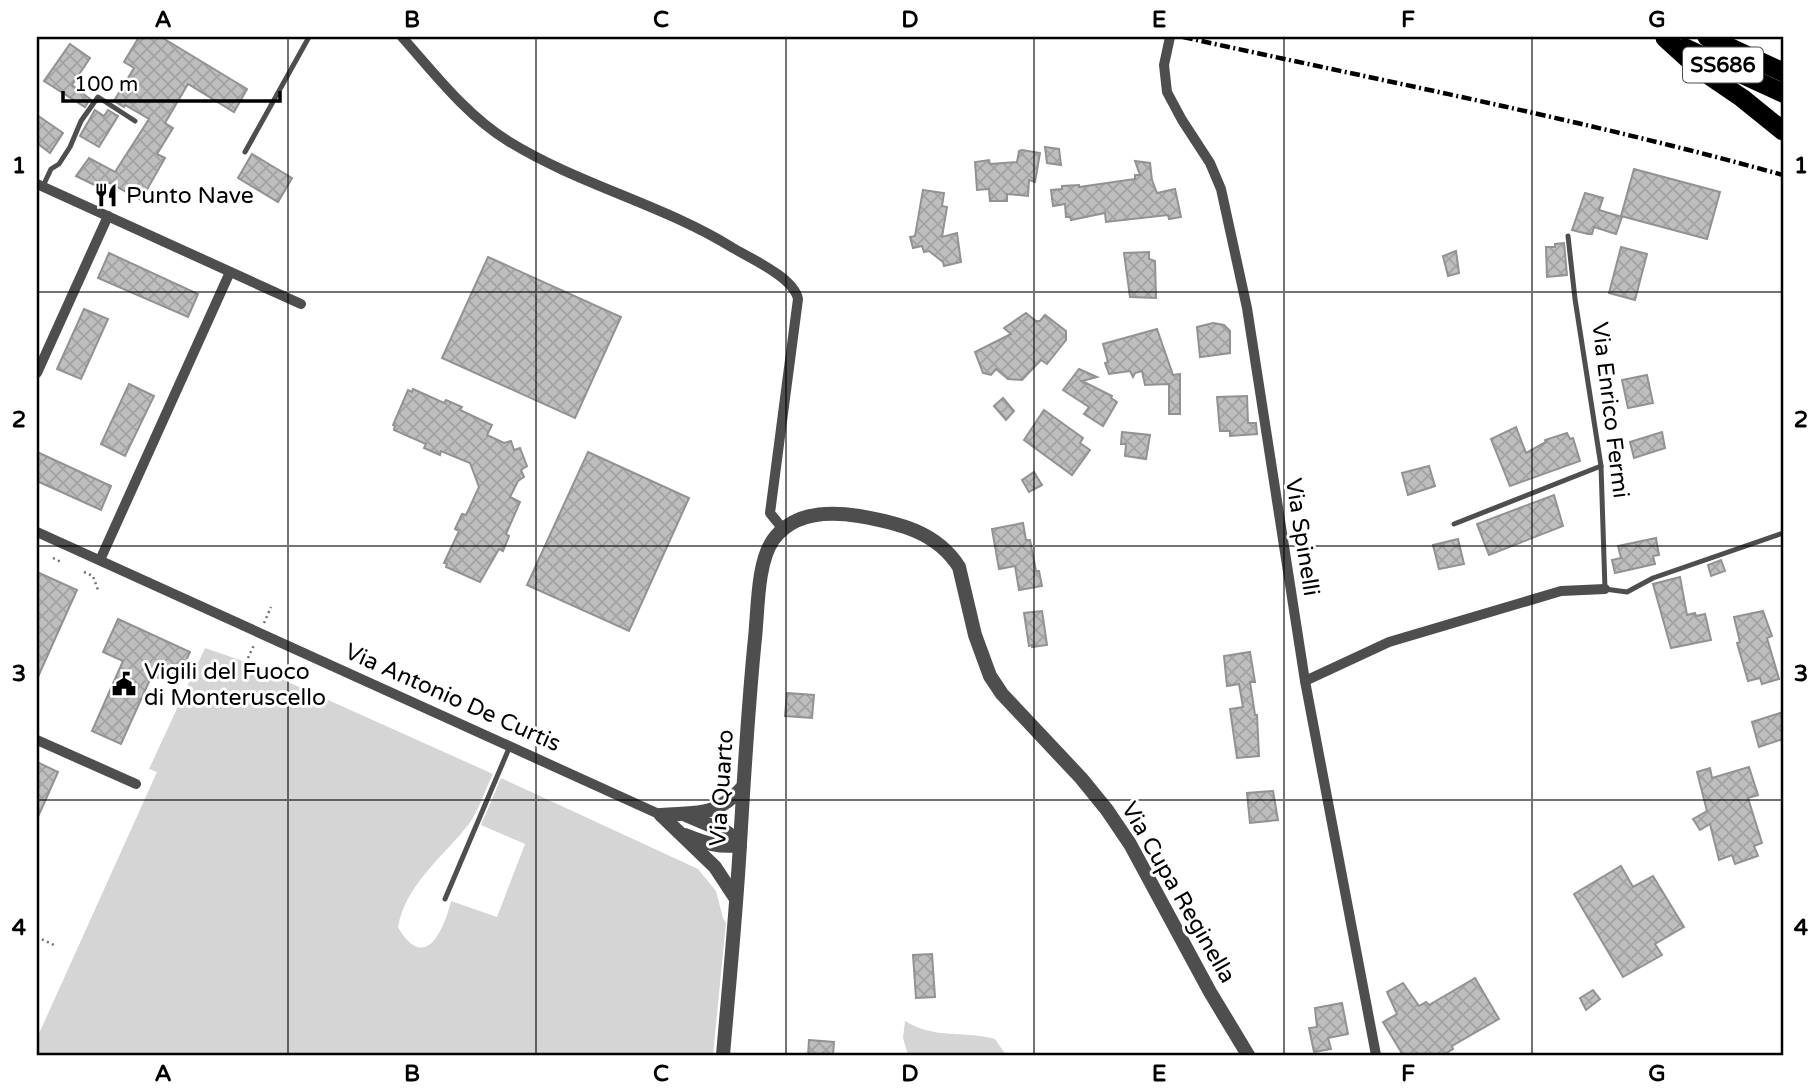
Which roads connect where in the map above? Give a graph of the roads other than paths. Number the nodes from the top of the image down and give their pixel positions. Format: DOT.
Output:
graph roads {
  1 [pos="309,37"];
  2 [pos="402,37"];
  3 [pos="1170,37"];
  4 [pos="1663,37"];
  5 [pos="1707,37"];
  6 [pos="1783,72"];
  7 [pos="1783,93"];
  8 [pos="135,121"];
  9 [pos="1783,131"];
  10 [pos="245,152"];
  11 [pos="40,185"];
  12 [pos="108,216"];
  13 [pos="1568,236"];
  14 [pos="230,272"];
  15 [pos="301,304"];
  16 [pos="37,373"];
  17 [pos="1601,466"];
  18 [pos="1454,524"];
  19 [pos="783,529"];
  20 [pos="37,532"];
  21 [pos="1783,533"];
  22 [pos="100,560"];
  23 [pos="1605,589"];
  24 [pos="1305,681"];
  25 [pos="37,740"];
  26 [pos="510,746"];
  27 [pos="136,784"];
  28 [pos="743,787"];
  29 [pos="681,814"];
  30 [pos="661,815"];
  31 [pos="675,830"];
  32 [pos="740,845"];
  33 [pos="445,899"];
  34 [pos="736,899"];
  35 [pos="723,1055"];
  36 [pos="1248,1055"];
  37 [pos="1376,1055"];
  1 -- 10 [label="lane"];
  2 -- 19 [label="street"];
  3 -- 24 [label="street, Via Spinelli"];
  4 -- 7 [label="highway, SS686"];
  4 -- 9 [label="highway"];
  5 -- 6 [label="highway, SS686"];
  8 -- 11 [label="lane"];
  11 -- 12 [label="street"];
  12 -- 14 [label="street"];
  12 -- 16 [label="street"];
  13 -- 17 [label="lane, Via Enrico Fermi"];
  14 -- 15 [label="street"];
  14 -- 22 [label="street"];
  17 -- 18 [label="lane"];
  17 -- 23 [label="lane, Via Enrico Fermi"];
  19 -- 28 [label="street, Via Quarto"];
  19 -- 36 [label="street, Via Cupa Reginella"];
  20 -- 22 [label="street, Via Antonio De Curtis"];
  21 -- 23 [label="lane"];
  22 -- 26 [label="street, Via Antonio De Curtis"];
  23 -- 24 [label="street"];
  24 -- 37 [label="street, Via Spinelli"];
  25 -- 27 [label="street"];
  26 -- 30 [label="street, Via Antonio De Curtis"];
  26 -- 33 [label="lane"];
  28 -- 29 [label="street"];
  28 -- 32 [label="street, Via Quarto"];
  29 -- 30 [label="street"];
  29 -- 32 [label="street"];
  30 -- 31 [label="street"];
  31 -- 32 [label="street"];
  31 -- 34 [label="street"];
  32 -- 34 [label="street, Via Quarto"];
  34 -- 35 [label="street, Via Quarto"];
}
